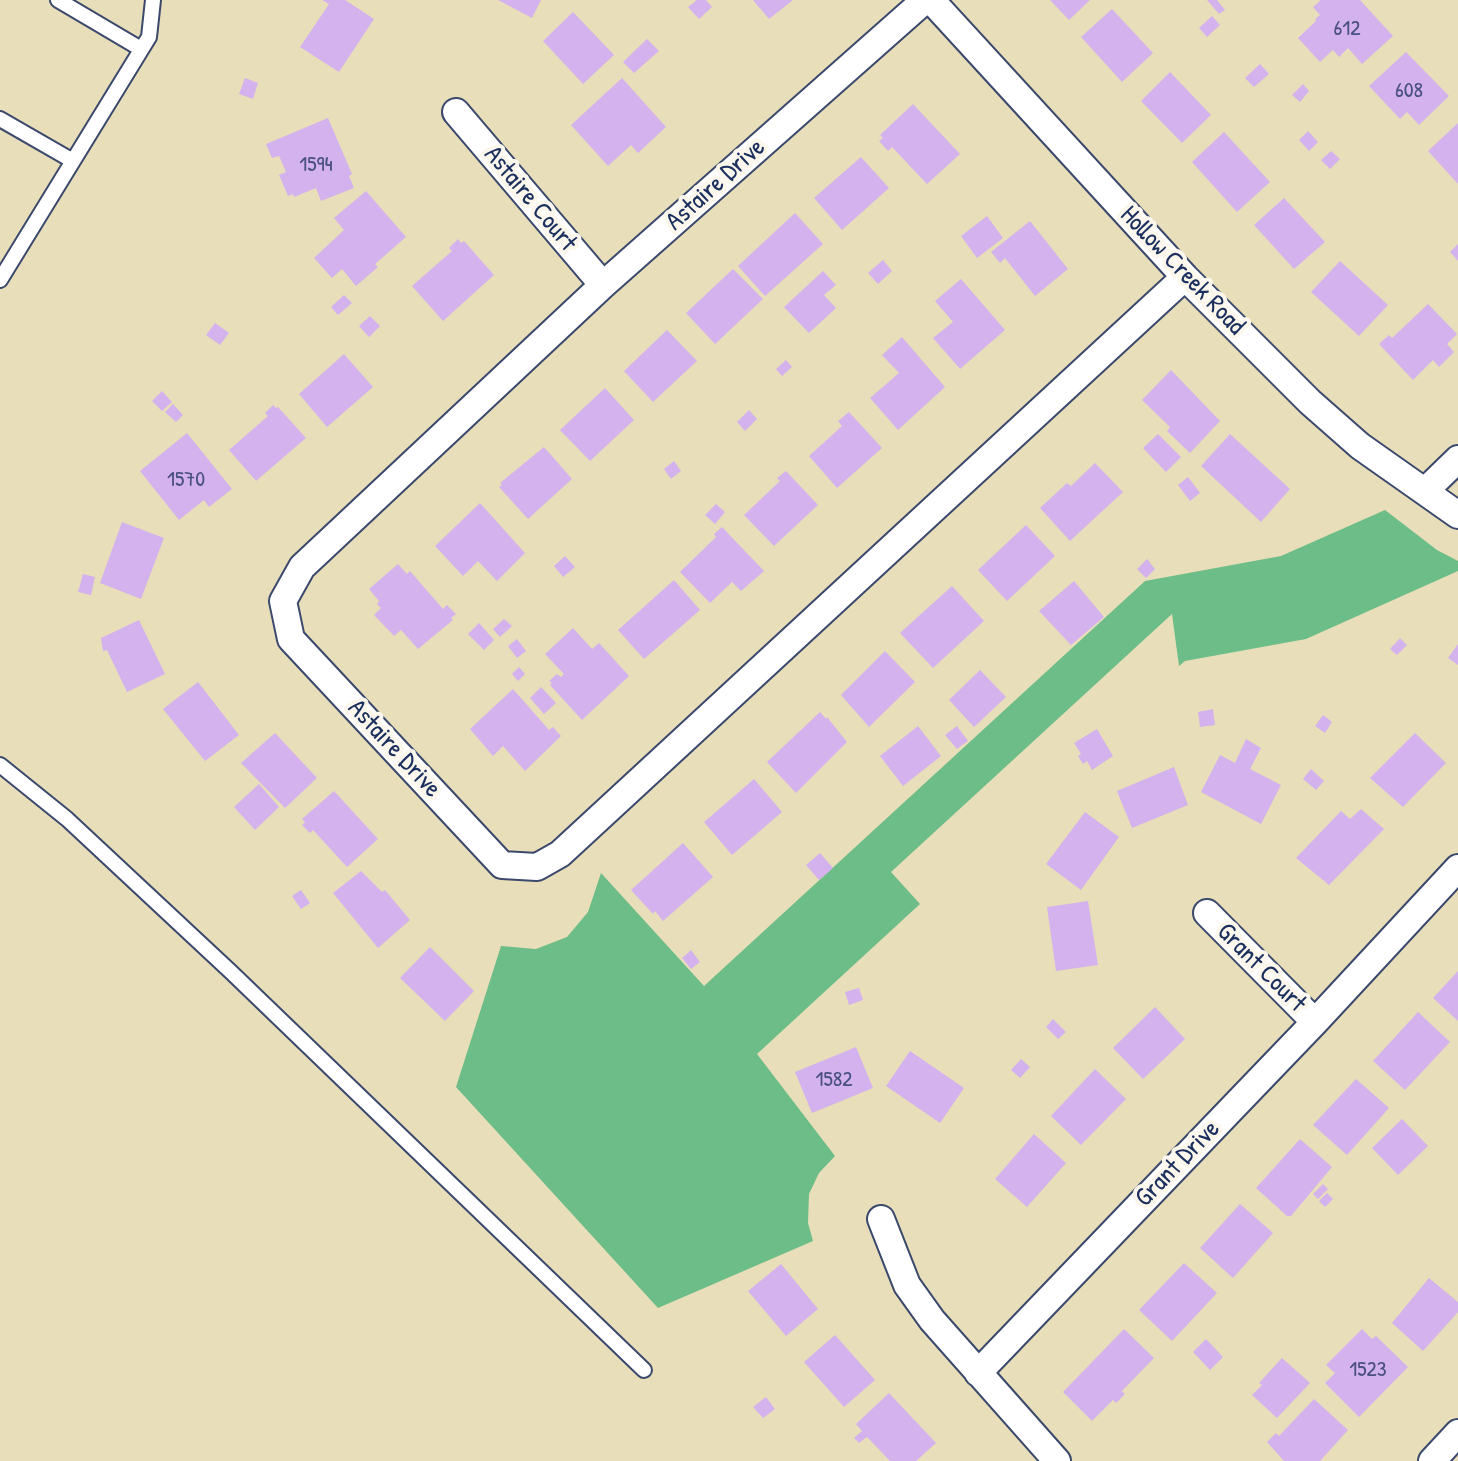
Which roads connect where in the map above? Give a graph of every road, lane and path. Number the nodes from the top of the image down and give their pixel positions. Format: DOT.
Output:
graph roads {
  1 [pos="58,0"];
  2 [pos="153,0"];
  3 [pos="928,0"];
  4 [pos="141,49"];
  5 [pos="456,112"];
  6 [pos="0,119"];
  7 [pos="73,161"];
  8 [pos="4,264"];
  9 [pos="1185,277"];
  10 [pos="0,280"];
  11 [pos="603,285"];
  12 [pos="1458,459"];
  13 [pos="1425,491"];
  14 [pos="1458,515"];
  15 [pos="0,765"];
  16 [pos="1458,868"];
  17 [pos="1207,913"];
  18 [pos="1315,1022"];
  19 [pos="881,1219"];
  20 [pos="644,1370"];
  21 [pos="978,1373"];
  22 [pos="1458,1433"];
  23 [pos="1057,1461"];
  24 [pos="1432,1461"];
  1 -- 4 [label="lane"];
  2 -- 4 [label="lane"];
  3 -- 9 [label="street, Hollow Creek Road"];
  3 -- 11 [label="street, Astaire Drive"];
  4 -- 7 [label="lane"];
  5 -- 11 [label="street, Astaire Court"];
  6 -- 7 [label="lane"];
  7 -- 8 [label="lane"];
  8 -- 10 [label="lane"];
  9 -- 11 [label="street, Astaire Drive"];
  9 -- 13 [label="street, Hollow Creek Road"];
  12 -- 13 [label="street"];
  13 -- 14 [label="street, Hollow Creek Road"];
  15 -- 20 [label="lane"];
  16 -- 18 [label="street, Grant Drive"];
  17 -- 18 [label="street, Grant Court"];
  18 -- 21 [label="street, Grant Drive"];
  19 -- 21 [label="street"];
  21 -- 23 [label="street"];
  22 -- 24 [label="street"];
}
